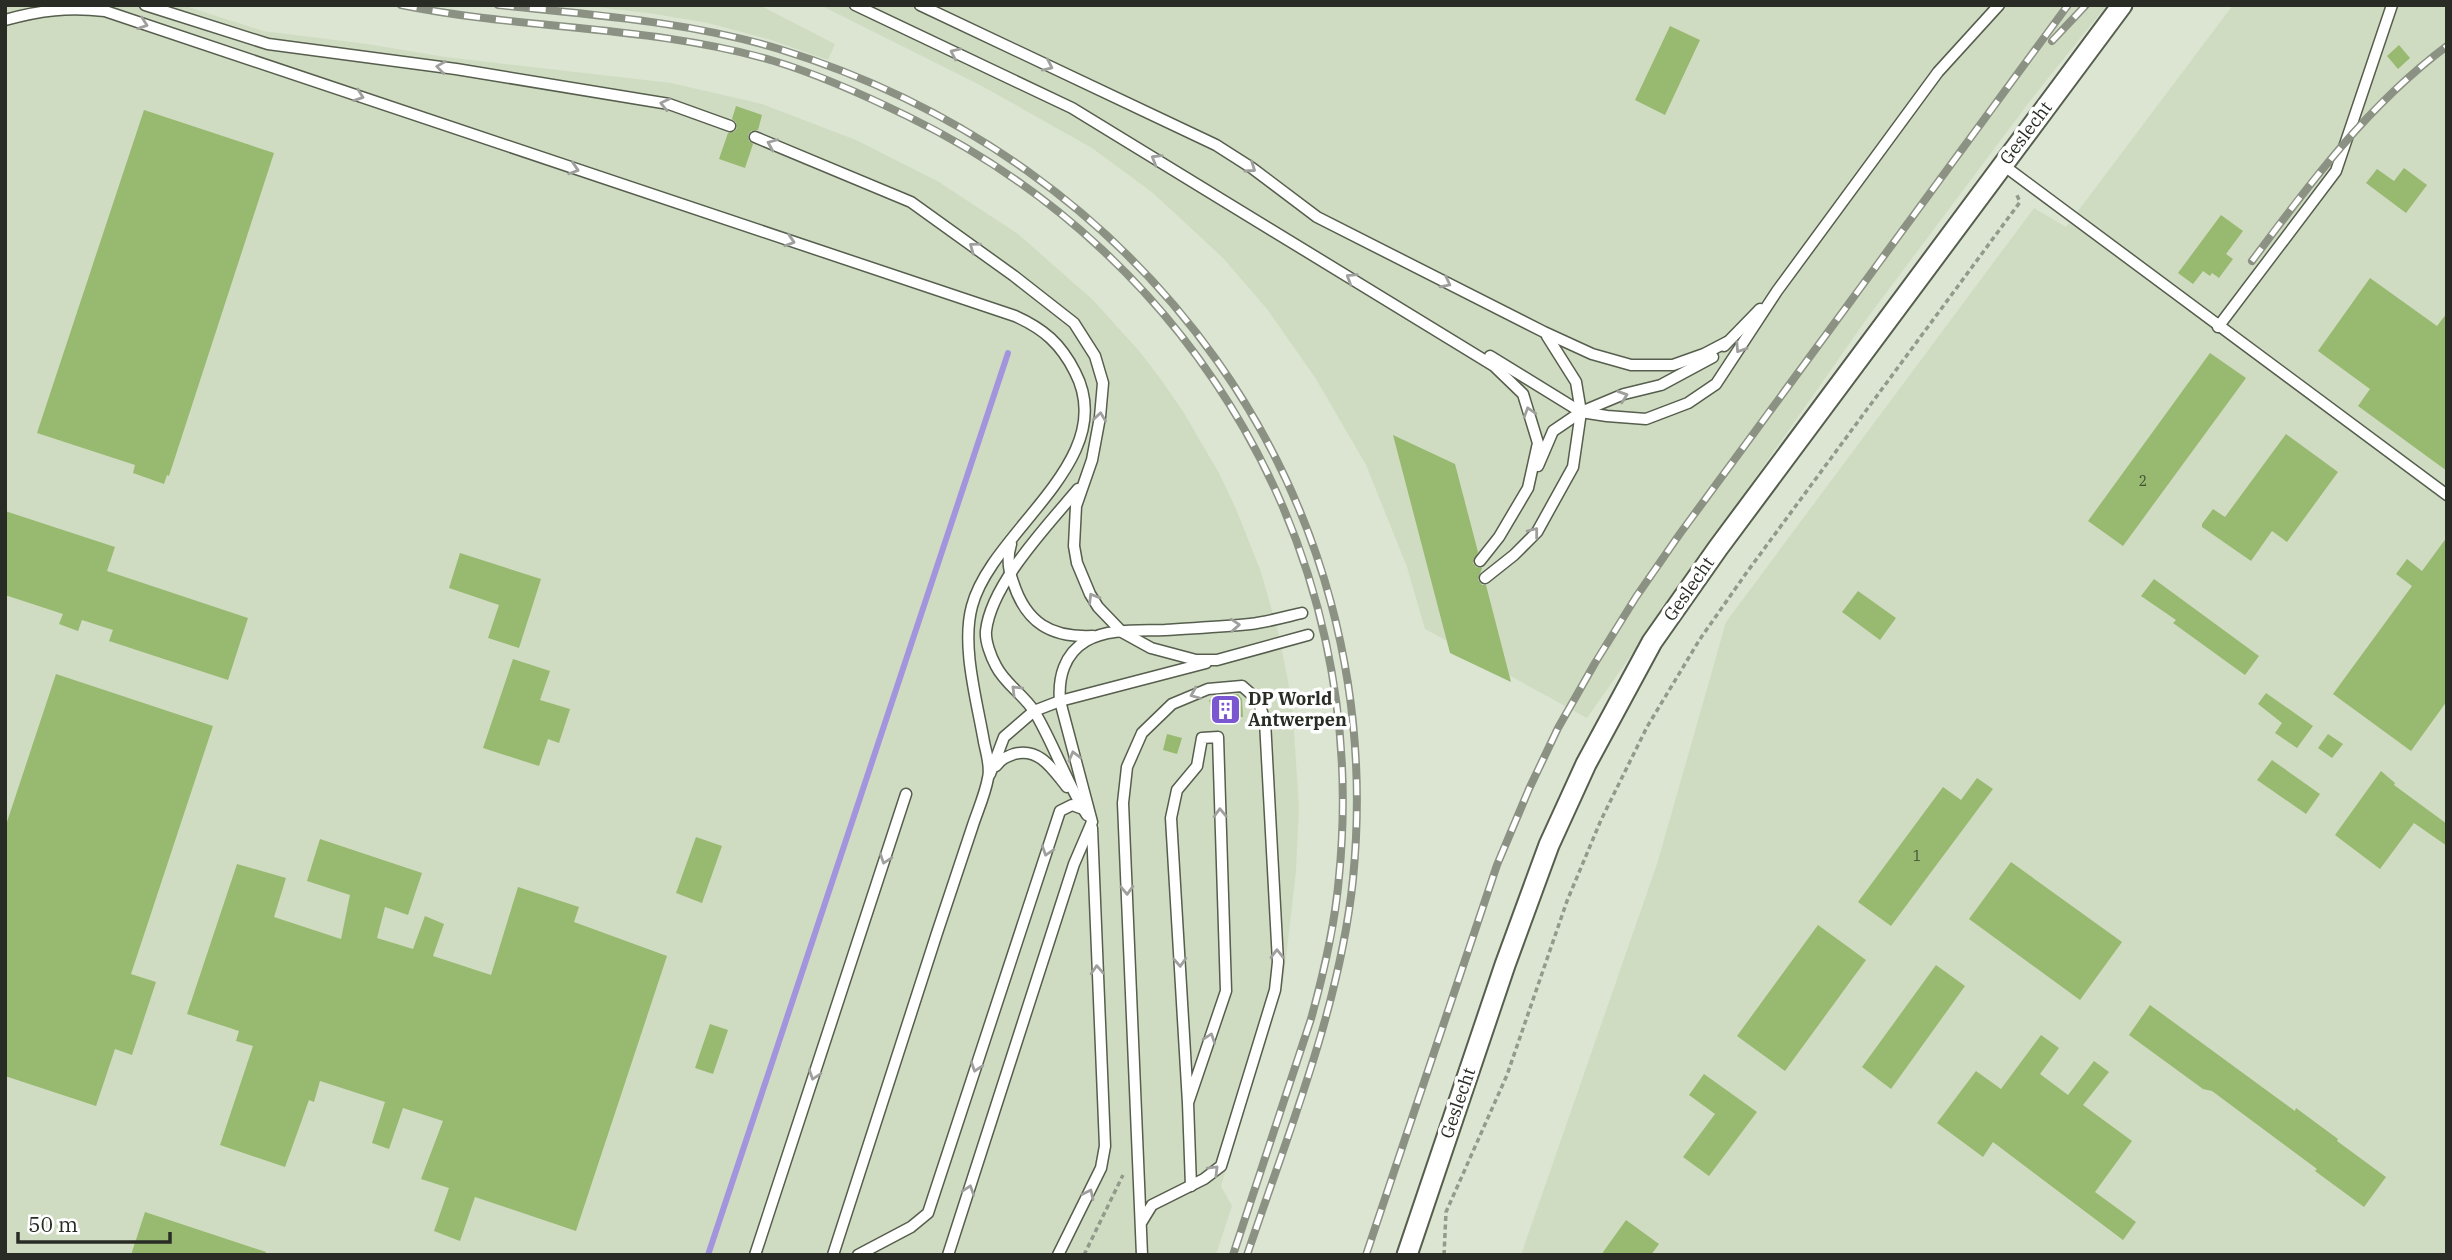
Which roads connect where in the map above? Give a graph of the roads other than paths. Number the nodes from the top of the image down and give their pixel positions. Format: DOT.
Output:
graph roads {
  1 [pos="145,5"];
  2 [pos="855,5"];
  3 [pos="920,5"];
  4 [pos="1999,5"];
  5 [pos="2122,5"];
  6 [pos="2392,5"];
  7 [pos="73,6"];
  8 [pos="5,20"];
  9 [pos="730,126"];
  10 [pos="755,137"];
  11 [pos="2002,165"];
  12 [pos="1777,291"];
  13 [pos="1411,314"];
  14 [pos="2218,327"];
  15 [pos="1544,332"];
  16 [pos="1727,342"];
  17 [pos="1581,412"];
  18 [pos="1083,484"];
  19 [pos="1528,488"];
  20 [pos="2447,495"];
  21 [pos="1014,537"];
  22 [pos="1480,561"];
  23 [pos="1010,575"];
  24 [pos="1485,578"];
  25 [pos="1302,613"];
  26 [pos="1122,632"];
  27 [pos="1308,635"];
  28 [pos="1095,636"];
  29 [pos="1217,660"];
  30 [pos="1060,701"];
  31 [pos="1034,711"];
  32 [pos="989,775"];
  33 [pos="1073,793"];
  34 [pos="906,794"];
  35 [pos="1084,809"];
  36 [pos="1092,822"];
  37 [pos="1188,1103"];
  38 [pos="1191,1186"];
  39 [pos="1141,1223"];
  40 [pos="755,1255"];
  41 [pos="833,1255"];
  42 [pos="858,1255"];
  43 [pos="948,1255"];
  44 [pos="1058,1255"];
  45 [pos="1142,1255"];
  46 [pos="1407,1255"];
  9 -- 1 [label="lane, one-way"];
  13 -- 2 [label="lane, one-way"];
  3 -- 15 [label="lane, one-way"];
  4 -- 12 [label="lane"];
  5 -- 11 [label="street, Geslecht"];
  6 -- 14 [label="lane"];
  7 -- 8 [label="lane"];
  7 -- 21 [label="lane, one-way"];
  18 -- 10 [label="lane, one-way"];
  11 -- 14 [label="lane"];
  11 -- 46 [label="street, Geslecht"];
  12 -- 16 [label="lane"];
  12 -- 17 [label="lane, one-way"];
  13 -- 17 [label="lane"];
  19 -- 13 [label="lane, one-way"];
  14 -- 20 [label="lane"];
  15 -- 16 [label="lane"];
  15 -- 17 [label="lane"];
  17 -- 16 [label="lane, one-way"];
  17 -- 19 [label="lane"];
  24 -- 17 [label="lane, one-way"];
  18 -- 23 [label="lane"];
  26 -- 18 [label="lane, one-way"];
  19 -- 22 [label="lane"];
  21 -- 23 [label="lane"];
  21 -- 32 [label="lane"];
  23 -- 28 [label="lane"];
  31 -- 23 [label="lane, one-way"];
  26 -- 25 [label="lane, one-way"];
  26 -- 28 [label="lane"];
  26 -- 29 [label="lane"];
  27 -- 29 [label="lane"];
  28 -- 30 [label="lane"];
  29 -- 30 [label="lane"];
  30 -- 31 [label="lane"];
  36 -- 30 [label="lane, one-way"];
  31 -- 32 [label="lane"];
  31 -- 33 [label="lane"];
  32 -- 33 [label="lane"];
  32 -- 41 [label="lane"];
  33 -- 35 [label="lane"];
  34 -- 40 [label="lane, one-way"];
  35 -- 36 [label="lane"];
  35 -- 42 [label="lane, one-way"];
  43 -- 36 [label="lane, one-way"];
  44 -- 36 [label="lane, one-way"];
  37 -- 37 [label="lane, one-way"];
  37 -- 38 [label="lane"];
  38 -- 39 [label="lane"];
  38 -- 39 [label="lane, one-way"];
  39 -- 45 [label="lane"];
}
